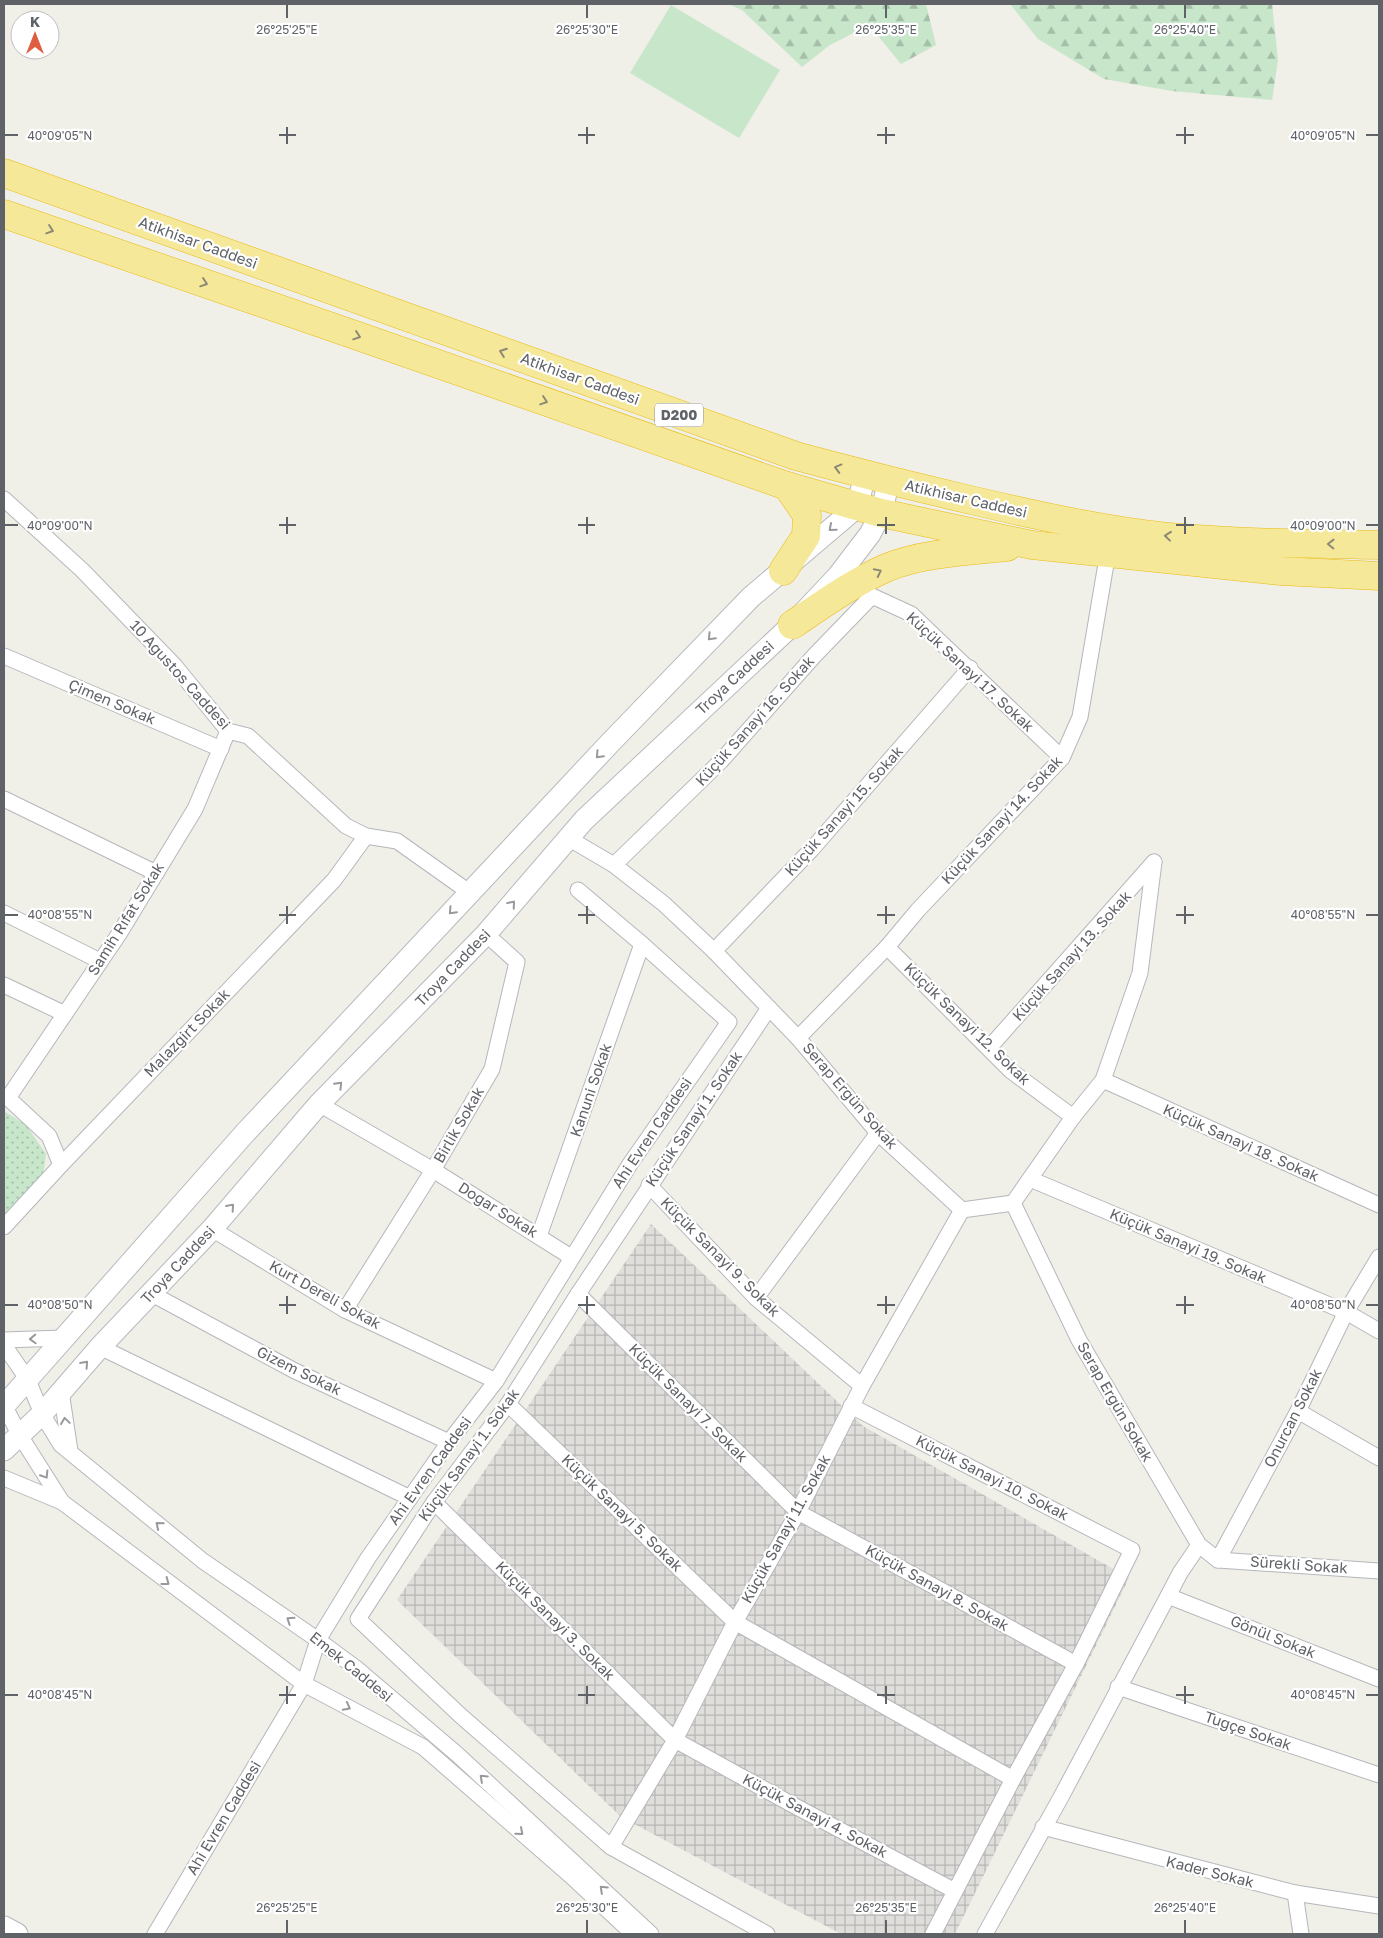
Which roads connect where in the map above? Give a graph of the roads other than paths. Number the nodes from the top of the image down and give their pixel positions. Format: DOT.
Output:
graph roads {
  1 [pos="4,173"];
  2 [pos="4,214"];
  3 [pos="877,478"];
  4 [pos="786,486"];
  5 [pos="5,504"];
  6 [pos="869,510"];
  7 [pos="1032,545"];
  8 [pos="1379,546"];
  9 [pos="1108,552"];
  10 [pos="783,571"];
  11 [pos="1379,576"];
  12 [pos="872,596"];
  13 [pos="792,626"];
  14 [pos="4,656"];
  15 [pos="970,668"];
  16 [pos="228,731"];
  17 [pos="221,749"];
  18 [pos="1062,758"];
  19 [pos="4,799"];
  20 [pos="366,836"];
  21 [pos="568,838"];
  22 [pos="614,865"];
  23 [pos="156,873"];
  24 [pos="578,890"];
  25 [pos="470,892"];
  26 [pos="4,913"];
  27 [pos="486,934"];
  28 [pos="642,944"];
  29 [pos="887,947"];
  30 [pos="714,950"];
  31 [pos="100,962"];
  32 [pos="4,985"];
  33 [pos="769,1008"];
  34 [pos="65,1014"];
  35 [pos="798,1038"];
  36 [pos="989,1048"];
  37 [pos="1103,1080"];
  38 [pos="6,1098"];
  39 [pos="319,1104"];
  40 [pos="1073,1117"];
  41 [pos="878,1133"];
  42 [pos="61,1165"];
  43 [pos="433,1170"];
  44 [pos="1030,1179"];
  45 [pos="649,1185"];
  46 [pos="1012,1203"];
  47 [pos="1379,1205"];
  48 [pos="962,1210"];
  49 [pos="4,1227"];
  50 [pos="212,1229"];
  51 [pos="540,1236"];
  52 [pos="571,1257"];
  53 [pos="1379,1257"];
  54 [pos="152,1294"];
  55 [pos="578,1294"];
  56 [pos="756,1298"];
  57 [pos="345,1310"];
  58 [pos="1346,1312"];
  59 [pos="1379,1330"];
  60 [pos="63,1338"];
  61 [pos="4,1340"];
  62 [pos="4,1345"];
  63 [pos="100,1347"];
  64 [pos="28,1380"];
  65 [pos="496,1381"];
  66 [pos="862,1386"];
  67 [pos="61,1391"];
  68 [pos="508,1404"];
  69 [pos="4,1405"];
  70 [pos="851,1406"];
  71 [pos="1298,1412"];
  72 [pos="42,1414"];
  73 [pos="19,1434"];
  74 [pos="449,1442"];
  75 [pos="4,1450"];
  76 [pos="70,1451"];
  77 [pos="1379,1458"];
  78 [pos="4,1478"];
  79 [pos="410,1498"];
  80 [pos="62,1502"];
  81 [pos="434,1502"];
  82 [pos="798,1512"];
  83 [pos="1199,1545"];
  84 [pos="1218,1560"];
  85 [pos="1379,1571"];
  86 [pos="1168,1596"];
  87 [pos="735,1622"];
  88 [pos="318,1640"];
  89 [pos="1076,1664"];
  90 [pos="1379,1679"];
  91 [pos="304,1684"];
  92 [pos="1118,1687"];
  93 [pos="675,1740"];
  94 [pos="1379,1775"];
  95 [pos="1013,1780"];
  96 [pos="1043,1828"];
  97 [pos="611,1847"];
  98 [pos="955,1891"];
  99 [pos="1295,1893"];
  100 [pos="1379,1906"];
  101 [pos="4,1927"];
  102 [pos="17,1934"];
  103 [pos="155,1934"];
  104 [pos="633,1934"];
  105 [pos="651,1934"];
  106 [pos="767,1934"];
  107 [pos="933,1934"];
  108 [pos="985,1934"];
  109 [pos="1301,1934"];
  3 -- 1 [label="highway, Atikhisar Caddesi / D200, one-way"];
  2 -- 4 [label="highway, Atikhisar Caddesi / D200, one-way"];
  3 -- 6 [label="main road, Troya Caddesi"];
  8 -- 3 [label="highway, Atikhisar Caddesi / D200, one-way"];
  4 -- 6 [label="highway, Atikhisar Caddesi / D200"];
  4 -- 10 [label="highway"];
  5 -- 16 [label="street, 10 Ağustos Caddesi"];
  6 -- 7 [label="highway, Atikhisar Caddesi / D200"];
  6 -- 10 [label="main road, one-way"];
  6 -- 13 [label="main road, Troya Caddesi"];
  7 -- 9 [label="highway, Atikhisar Caddesi / D200"];
  13 -- 7 [label="highway, one-way"];
  9 -- 11 [label="highway, Atikhisar Caddesi / D200"];
  9 -- 18 [label="street, Küçük Sanayi 14. Sokak"];
  10 -- 25 [label="main road, one-way"];
  12 -- 15 [label="street, Küçük Sanayi 17. Sokak"];
  12 -- 22 [label="street, Küçük Sanayi 16. Sokak"];
  13 -- 21 [label="main road, Troya Caddesi"];
  14 -- 17 [label="street, Çimen Sokak"];
  15 -- 18 [label="street, Küçük Sanayi 17. Sokak"];
  15 -- 30 [label="street, Küçük Sanayi 15. Sokak"];
  16 -- 17 [label="street, Samih Rıfat Sokak"];
  16 -- 20 [label="street, 10 Ağustos Caddesi"];
  17 -- 23 [label="street, Samih Rıfat Sokak"];
  18 -- 29 [label="street, Küçük Sanayi 14. Sokak"];
  19 -- 23 [label="street"];
  20 -- 25 [label="street, 10 Ağustos Caddesi"];
  20 -- 42 [label="street, Malazgirt Sokak"];
  21 -- 22 [label="street, Serap Ergün Sokak"];
  27 -- 21 [label="main road, Troya Caddesi, one-way"];
  22 -- 30 [label="street, Serap Ergün Sokak"];
  23 -- 31 [label="street, Samih Rıfat Sokak"];
  24 -- 28 [label="street"];
  25 -- 60 [label="main road, one-way"];
  26 -- 31 [label="street"];
  39 -- 27 [label="main road, Troya Caddesi, one-way"];
  27 -- 43 [label="street, Birlik Sokak"];
  28 -- 51 [label="street, Kanuni Sokak"];
  28 -- 52 [label="street, Ahi Evren Caddesi"];
  29 -- 35 [label="street, Küçük Sanayi 14. Sokak"];
  29 -- 36 [label="street, Küçük Sanayi 12. Sokak"];
  30 -- 33 [label="street, Serap Ergün Sokak"];
  31 -- 34 [label="street, Samih Rıfat Sokak"];
  32 -- 34 [label="street"];
  33 -- 35 [label="street, Serap Ergün Sokak"];
  33 -- 45 [label="street, Küçük Sanayi 1. Sokak"];
  34 -- 38 [label="street, Samih Rıfat Sokak"];
  35 -- 41 [label="street, Serap Ergün Sokak"];
  36 -- 37 [label="street, Küçük Sanayi 13. Sokak"];
  36 -- 40 [label="street, Küçük Sanayi 12. Sokak"];
  37 -- 40 [label="street"];
  37 -- 47 [label="street, Küçük Sanayi 18. Sokak"];
  38 -- 42 [label="street"];
  39 -- 43 [label="street, Doğar Sokak"];
  50 -- 39 [label="main road, Troya Caddesi, one-way"];
  40 -- 44 [label="street"];
  41 -- 48 [label="street, Serap Ergün Sokak"];
  41 -- 56 [label="street"];
  42 -- 49 [label="street, Malazgirt Sokak"];
  43 -- 51 [label="street, Doğar Sokak"];
  43 -- 57 [label="street, Birlik Sokak"];
  44 -- 46 [label="street"];
  44 -- 58 [label="street, Küçük Sanayi 19. Sokak"];
  45 -- 55 [label="street, Küçük Sanayi 1. Sokak"];
  45 -- 56 [label="street, Küçük Sanayi 9. Sokak"];
  46 -- 48 [label="street"];
  46 -- 83 [label="street, Serap Ergün Sokak"];
  48 -- 66 [label="street, Küçük Sanayi 11. Sokak"];
  50 -- 54 [label="main road, Troya Caddesi"];
  50 -- 57 [label="street, Kurt Dereli Sokak"];
  51 -- 52 [label="street, Doğar Sokak"];
  52 -- 65 [label="street, Ahi Evren Caddesi"];
  53 -- 58 [label="street, Onurcan Sokak"];
  54 -- 63 [label="main road, Troya Caddesi"];
  54 -- 74 [label="street, Gizem Sokak"];
  55 -- 68 [label="street, Küçük Sanayi 1. Sokak"];
  55 -- 82 [label="street, Küçük Sanayi 7. Sokak"];
  56 -- 66 [label="street, Küçük Sanayi 9. Sokak"];
  57 -- 65 [label="street, Kurt Dereli Sokak"];
  58 -- 59 [label="street, Küçük Sanayi 19. Sokak"];
  58 -- 71 [label="street, Onurcan Sokak"];
  60 -- 61 [label="street, one-way"];
  60 -- 64 [label="main road"];
  62 -- 64 [label="street, Emek Caddesi"];
  67 -- 63 [label="main road, Troya Caddesi, one-way"];
  63 -- 79 [label="street"];
  64 -- 69 [label="main road"];
  64 -- 72 [label="street, Emek Caddesi"];
  65 -- 74 [label="street, Ahi Evren Caddesi"];
  66 -- 70 [label="street, Küçük Sanayi 11. Sokak"];
  67 -- 72 [label="main road, Troya Caddesi"];
  76 -- 67 [label="street, one-way"];
  68 -- 81 [label="street, Küçük Sanayi 1. Sokak"];
  68 -- 87 [label="street, Küçük Sanayi 5. Sokak"];
  69 -- 73 [label="street"];
  70 -- 82 [label="street, Küçük Sanayi 11. Sokak"];
  70 -- 89 [label="street, Küçük Sanayi 10. Sokak"];
  71 -- 77 [label="street"];
  71 -- 84 [label="street, Onurcan Sokak"];
  72 -- 73 [label="main road, Troya Caddesi"];
  72 -- 76 [label="street, Emek Caddesi"];
  73 -- 75 [label="main road, Troya Caddesi"];
  73 -- 80 [label="street, one-way"];
  74 -- 79 [label="street, Ahi Evren Caddesi"];
  88 -- 76 [label="street, Emek Caddesi, one-way"];
  78 -- 80 [label="street"];
  79 -- 88 [label="street, Ahi Evren Caddesi"];
  80 -- 91 [label="street, one-way"];
  81 -- 93 [label="street, Küçük Sanayi 3. Sokak"];
  81 -- 97 [label="street, Küçük Sanayi 1. Sokak"];
  82 -- 87 [label="street, Küçük Sanayi 11. Sokak"];
  82 -- 89 [label="street, Küçük Sanayi 8. Sokak"];
  83 -- 84 [label="street"];
  83 -- 86 [label="street"];
  84 -- 85 [label="street, Sürekli Sokak"];
  86 -- 90 [label="street, Gönül Sokak"];
  86 -- 92 [label="street"];
  87 -- 93 [label="street, Küçük Sanayi 11. Sokak"];
  87 -- 95 [label="street, Küçük Sanayi 5. Sokak"];
  88 -- 91 [label="street, Ahi Evren Caddesi"];
  105 -- 88 [label="street, Emek Caddesi, one-way"];
  89 -- 95 [label="street"];
  91 -- 103 [label="street, Ahi Evren Caddesi"];
  91 -- 104 [label="street, one-way"];
  92 -- 94 [label="street, Tuğçe Sokak"];
  92 -- 96 [label="street"];
  93 -- 97 [label="street, Küçük Sanayi 11. Sokak"];
  93 -- 98 [label="street, Küçük Sanayi 4. Sokak"];
  95 -- 98 [label="street"];
  96 -- 99 [label="street, Kader Sokak"];
  96 -- 108 [label="street"];
  97 -- 106 [label="street"];
  98 -- 107 [label="street"];
  99 -- 100 [label="street, Kader Sokak"];
  99 -- 109 [label="street"];
  101 -- 102 [label="main road"];
}
